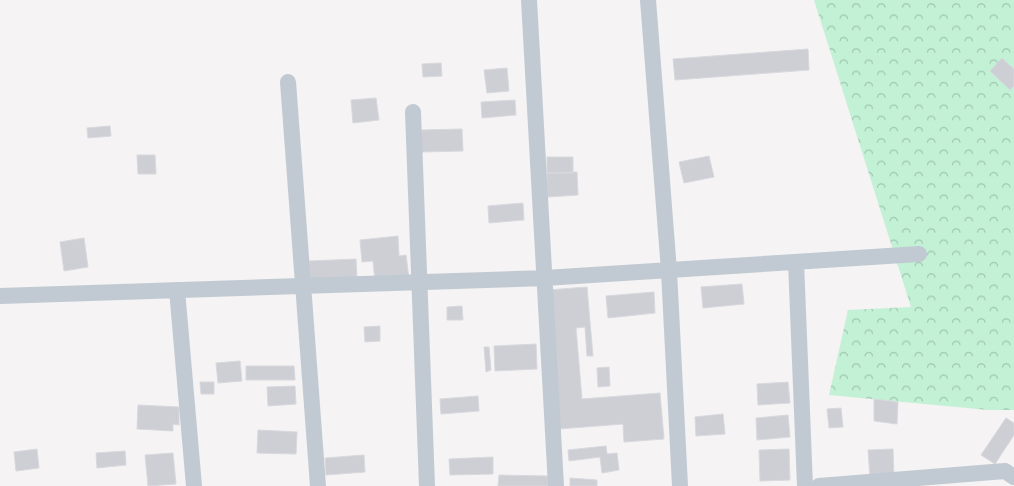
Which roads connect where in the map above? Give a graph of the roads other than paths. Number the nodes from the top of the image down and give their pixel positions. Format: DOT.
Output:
graph roads {
  1 [pos="529,0"];
  2 [pos="648,0"];
  3 [pos="288,82"];
  4 [pos="413,112"];
  5 [pos="919,254"];
  6 [pos="796,262"];
  7 [pos="669,271"];
  8 [pos="545,278"];
  9 [pos="421,281"];
  10 [pos="304,286"];
  11 [pos="177,290"];
  12 [pos="0,296"];
  13 [pos="1010,474"];
  14 [pos="194,486"];
  15 [pos="318,486"];
  16 [pos="428,486"];
  17 [pos="556,486"];
  18 [pos="680,486"];
  19 [pos="805,486"];
  20 [pos="819,486"];
  21 [pos="994,486"];
  1 -- 8 [label="street"];
  2 -- 7 [label="street"];
  3 -- 10 [label="street"];
  4 -- 9 [label="street"];
  5 -- 6 [label="street"];
  6 -- 7 [label="street"];
  6 -- 19 [label="street"];
  7 -- 8 [label="street"];
  7 -- 18 [label="street"];
  8 -- 9 [label="street"];
  8 -- 17 [label="street"];
  9 -- 10 [label="street"];
  9 -- 16 [label="street"];
  10 -- 11 [label="street"];
  10 -- 15 [label="street"];
  11 -- 12 [label="street"];
  11 -- 14 [label="street"];
  13 -- 20 [label="street"];
  13 -- 21 [label="street"];
}
